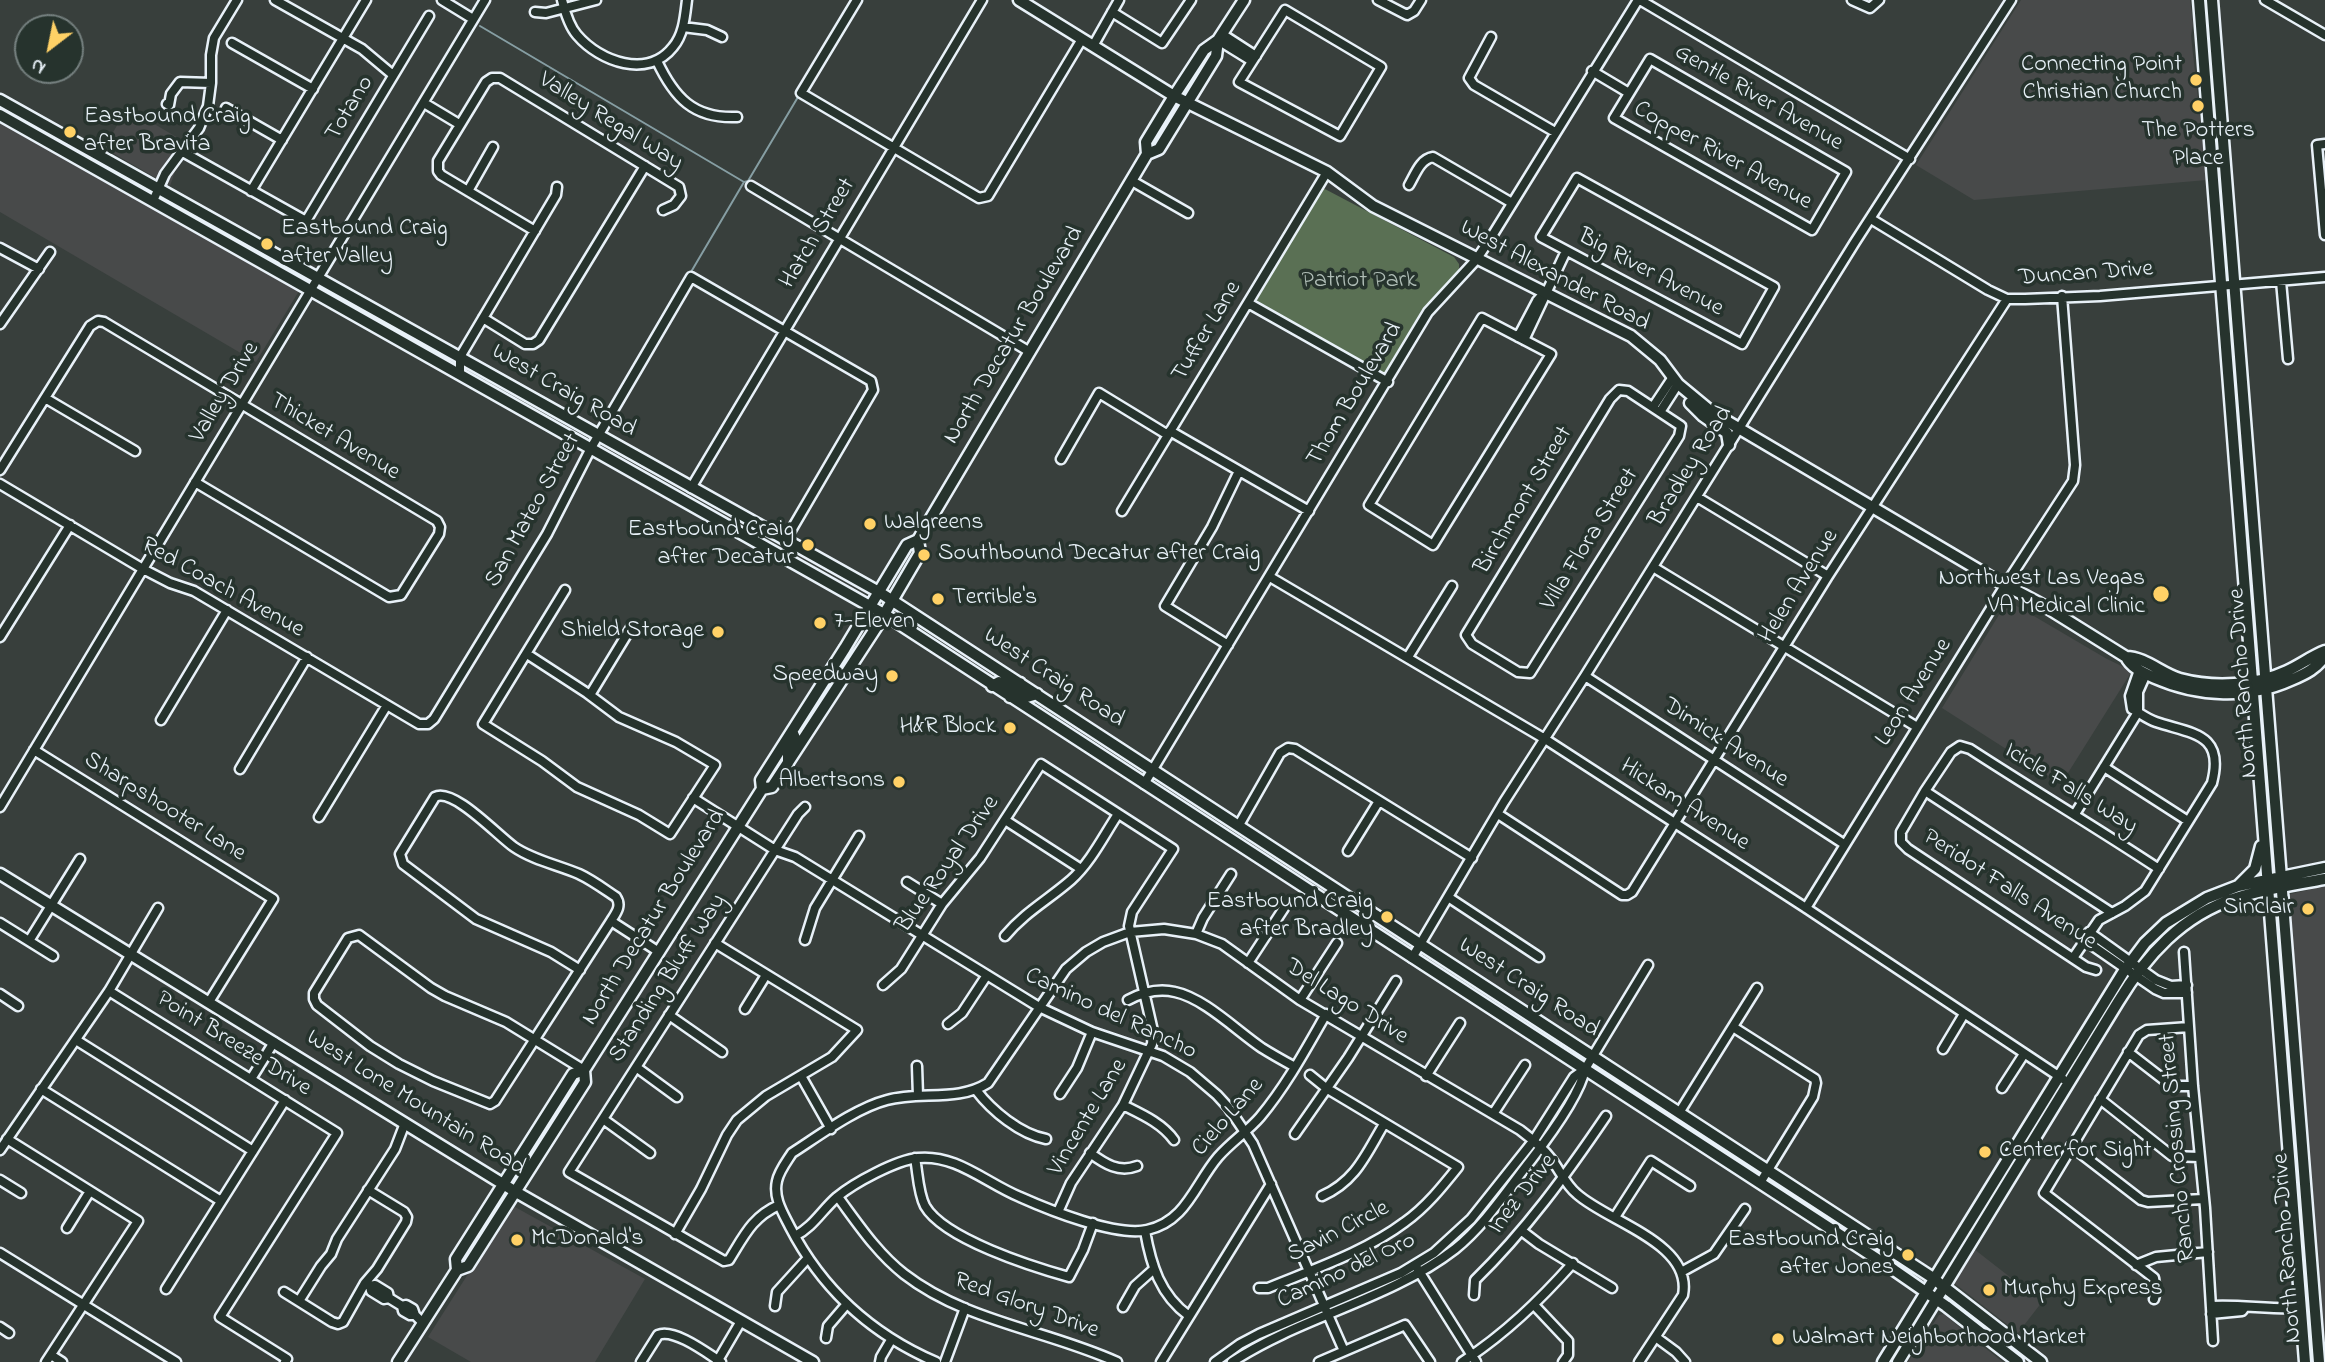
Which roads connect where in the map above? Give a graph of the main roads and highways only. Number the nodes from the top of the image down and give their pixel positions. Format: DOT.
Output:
graph roads {
  1 [pos="1019,0"];
  2 [pos="1244,0"];
  3 [pos="2199,0"];
  4 [pos="2212,0"];
  5 [pos="1220,37"];
  6 [pos="1174,96"];
  7 [pos="0,100"];
  8 [pos="1187,102"];
  9 [pos="2208,114"];
  10 [pos="0,115"];
  11 [pos="2222,119"];
  12 [pos="44,125"];
  13 [pos="2209,134"];
  14 [pos="38,136"];
  15 [pos="1147,154"];
  16 [pos="2225,165"];
  17 [pos="1678,383"];
  18 [pos="1729,445"];
  19 [pos="748,519"];
  20 [pos="740,532"];
  21 [pos="918,540"];
  22 [pos="879,592"];
  23 [pos="892,600"];
  24 [pos="870,606"];
  25 [pos="884,614"];
  26 [pos="2325,653"];
  27 [pos="2126,657"];
  28 [pos="1020,683"];
  29 [pos="2265,685"];
  30 [pos="992,686"];
  31 [pos="2253,686"];
  32 [pos="1037,694"];
  33 [pos="1010,697"];
  34 [pos="792,731"];
  35 [pos="783,746"];
  36 [pos="788,763"];
  37 [pos="779,776"];
  38 [pos="762,789"];
  39 [pos="2263,827"];
  40 [pos="2325,869"];
  41 [pos="0,874"];
  42 [pos="2325,879"];
  43 [pos="2281,883"];
  44 [pos="2238,886"];
  45 [pos="2268,886"];
  46 [pos="2133,968"];
  47 [pos="584,1070"];
  48 [pos="2064,1079"];
  49 [pos="2284,1092"];
  50 [pos="2299,1112"];
  51 [pos="2286,1118"];
  52 [pos="2301,1138"];
  53 [pos="2010,1178"];
  54 [pos="503,1184"];
  55 [pos="1989,1190"];
  56 [pos="516,1192"];
  57 [pos="1805,1194"];
  58 [pos="1797,1207"];
  59 [pos="1973,1240"];
  60 [pos="2297,1257"];
  61 [pos="457,1270"];
  62 [pos="1935,1279"];
  63 [pos="2313,1286"];
  64 [pos="1945,1287"];
  65 [pos="1927,1292"];
  66 [pos="1937,1299"];
  67 [pos="2305,1361"];
  68 [pos="399,1362"];
  69 [pos="813,1362"];
  70 [pos="1883,1362"];
  71 [pos="1898,1362"];
  72 [pos="2018,1362"];
  73 [pos="2041,1362"];
  74 [pos="2319,1362"];
  1 -- 6 [label="main road, West Alexander Road"];
  2 -- 5 [label="main road, North Decatur Boulevard"];
  3 -- 9 [label="main road, North Rancho Drive"];
  4 -- 11 [label="main road, North Rancho Drive"];
  5 -- 6 [label="main road, North Decatur Boulevard"];
  5 -- 8 [label="main road, North Decatur Boulevard"];
  6 -- 8 [label="main road, West Alexander Road"];
  6 -- 15 [label="main road, North Decatur Boulevard"];
  7 -- 12 [label="main road, West Craig Road"];
  8 -- 15 [label="main road, North Decatur Boulevard"];
  8 -- 17 [label="main road, West Alexander Road"];
  9 -- 11 [label="main road"];
  9 -- 13 [label="main road, North Rancho Drive"];
  10 -- 14 [label="main road, West Craig Road"];
  11 -- 16 [label="main road, North Rancho Drive"];
  12 -- 14 [label="main road"];
  12 -- 19 [label="main road, West Craig Road"];
  13 -- 16 [label="main road"];
  13 -- 31 [label="main road, North Rancho Drive"];
  14 -- 20 [label="main road, West Craig Road"];
  15 -- 21 [label="main road, North Decatur Boulevard"];
  16 -- 29 [label="main road, North Rancho Drive"];
  17 -- 18 [label="main road"];
  17 -- 27 [label="main road, West Alexander Road"];
  19 -- 20 [label="main road"];
  19 -- 22 [label="main road, West Craig Road"];
  20 -- 24 [label="main road, West Craig Road"];
  21 -- 22 [label="main road, North Decatur Boulevard"];
  21 -- 23 [label="main road, North Decatur Boulevard"];
  22 -- 23 [label="main road, West Craig Road"];
  22 -- 24 [label="main road, North Decatur Boulevard"];
  23 -- 25 [label="main road, North Decatur Boulevard"];
  23 -- 28 [label="main road, West Craig Road"];
  24 -- 25 [label="main road, West Craig Road"];
  24 -- 34 [label="main road, North Decatur Boulevard"];
  25 -- 30 [label="main road, West Craig Road"];
  25 -- 36 [label="main road, North Decatur Boulevard"];
  26 -- 29 [label="main road"];
  27 -- 31 [label="main road, West Alexander Road"];
  27 -- 31 [label="main road, West Alexander Road"];
  28 -- 30 [label="main road"];
  28 -- 32 [label="main road, West Craig Road"];
  29 -- 31 [label="main road"];
  29 -- 43 [label="main road, North Rancho Drive"];
  30 -- 33 [label="main road, West Craig Road"];
  31 -- 39 [label="main road, North Rancho Drive"];
  32 -- 33 [label="main road"];
  32 -- 57 [label="main road, West Craig Road"];
  33 -- 58 [label="main road, West Craig Road"];
  34 -- 35 [label="main road, North Decatur Boulevard"];
  34 -- 36 [label="main road"];
  35 -- 37 [label="main road"];
  35 -- 38 [label="main road, North Decatur Boulevard"];
  36 -- 37 [label="main road, North Decatur Boulevard"];
  37 -- 38 [label="main road, North Decatur Boulevard"];
  38 -- 47 [label="main road, North Decatur Boulevard"];
  39 -- 44 [label="main road"];
  39 -- 45 [label="main road, North Rancho Drive"];
  40 -- 43 [label="main road"];
  41 -- 54 [label="main road, West Lone Mountain Road"];
  42 -- 43 [label="main road"];
  43 -- 45 [label="main road"];
  43 -- 50 [label="main road, North Rancho Drive"];
  44 -- 45 [label="main road"];
  44 -- 46 [label="main road"];
  45 -- 46 [label="main road"];
  45 -- 49 [label="main road, North Rancho Drive"];
  46 -- 48 [label="main road"];
  47 -- 54 [label="main road, North Decatur Boulevard"];
  47 -- 56 [label="main road, North Decatur Boulevard"];
  48 -- 53 [label="main road"];
  48 -- 55 [label="main road"];
  49 -- 50 [label="main road"];
  49 -- 51 [label="main road, North Rancho Drive"];
  50 -- 52 [label="main road, North Rancho Drive"];
  51 -- 52 [label="main road"];
  51 -- 60 [label="main road, North Rancho Drive"];
  52 -- 63 [label="main road, North Rancho Drive"];
  53 -- 55 [label="main road"];
  53 -- 59 [label="main road"];
  54 -- 56 [label="main road, West Lone Mountain Road"];
  54 -- 61 [label="main road, North Decatur Boulevard"];
  55 -- 59 [label="main road"];
  55 -- 62 [label="main road"];
  56 -- 61 [label="main road, North Decatur Boulevard"];
  56 -- 69 [label="main road, West Lone Mountain Road"];
  57 -- 58 [label="main road"];
  57 -- 62 [label="main road, West Craig Road"];
  58 -- 65 [label="main road, West Craig Road"];
  59 -- 64 [label="main road"];
  60 -- 63 [label="main road"];
  60 -- 67 [label="main road, North Rancho Drive"];
  61 -- 68 [label="main road, North Decatur Boulevard"];
  62 -- 64 [label="main road, West Craig Road"];
  62 -- 65 [label="main road"];
  63 -- 74 [label="main road, North Rancho Drive"];
  64 -- 66 [label="main road"];
  64 -- 73 [label="main road, West Craig Road"];
  65 -- 66 [label="main road, West Craig Road"];
  65 -- 70 [label="main road"];
  66 -- 71 [label="main road"];
  66 -- 72 [label="main road, West Craig Road"];
}
